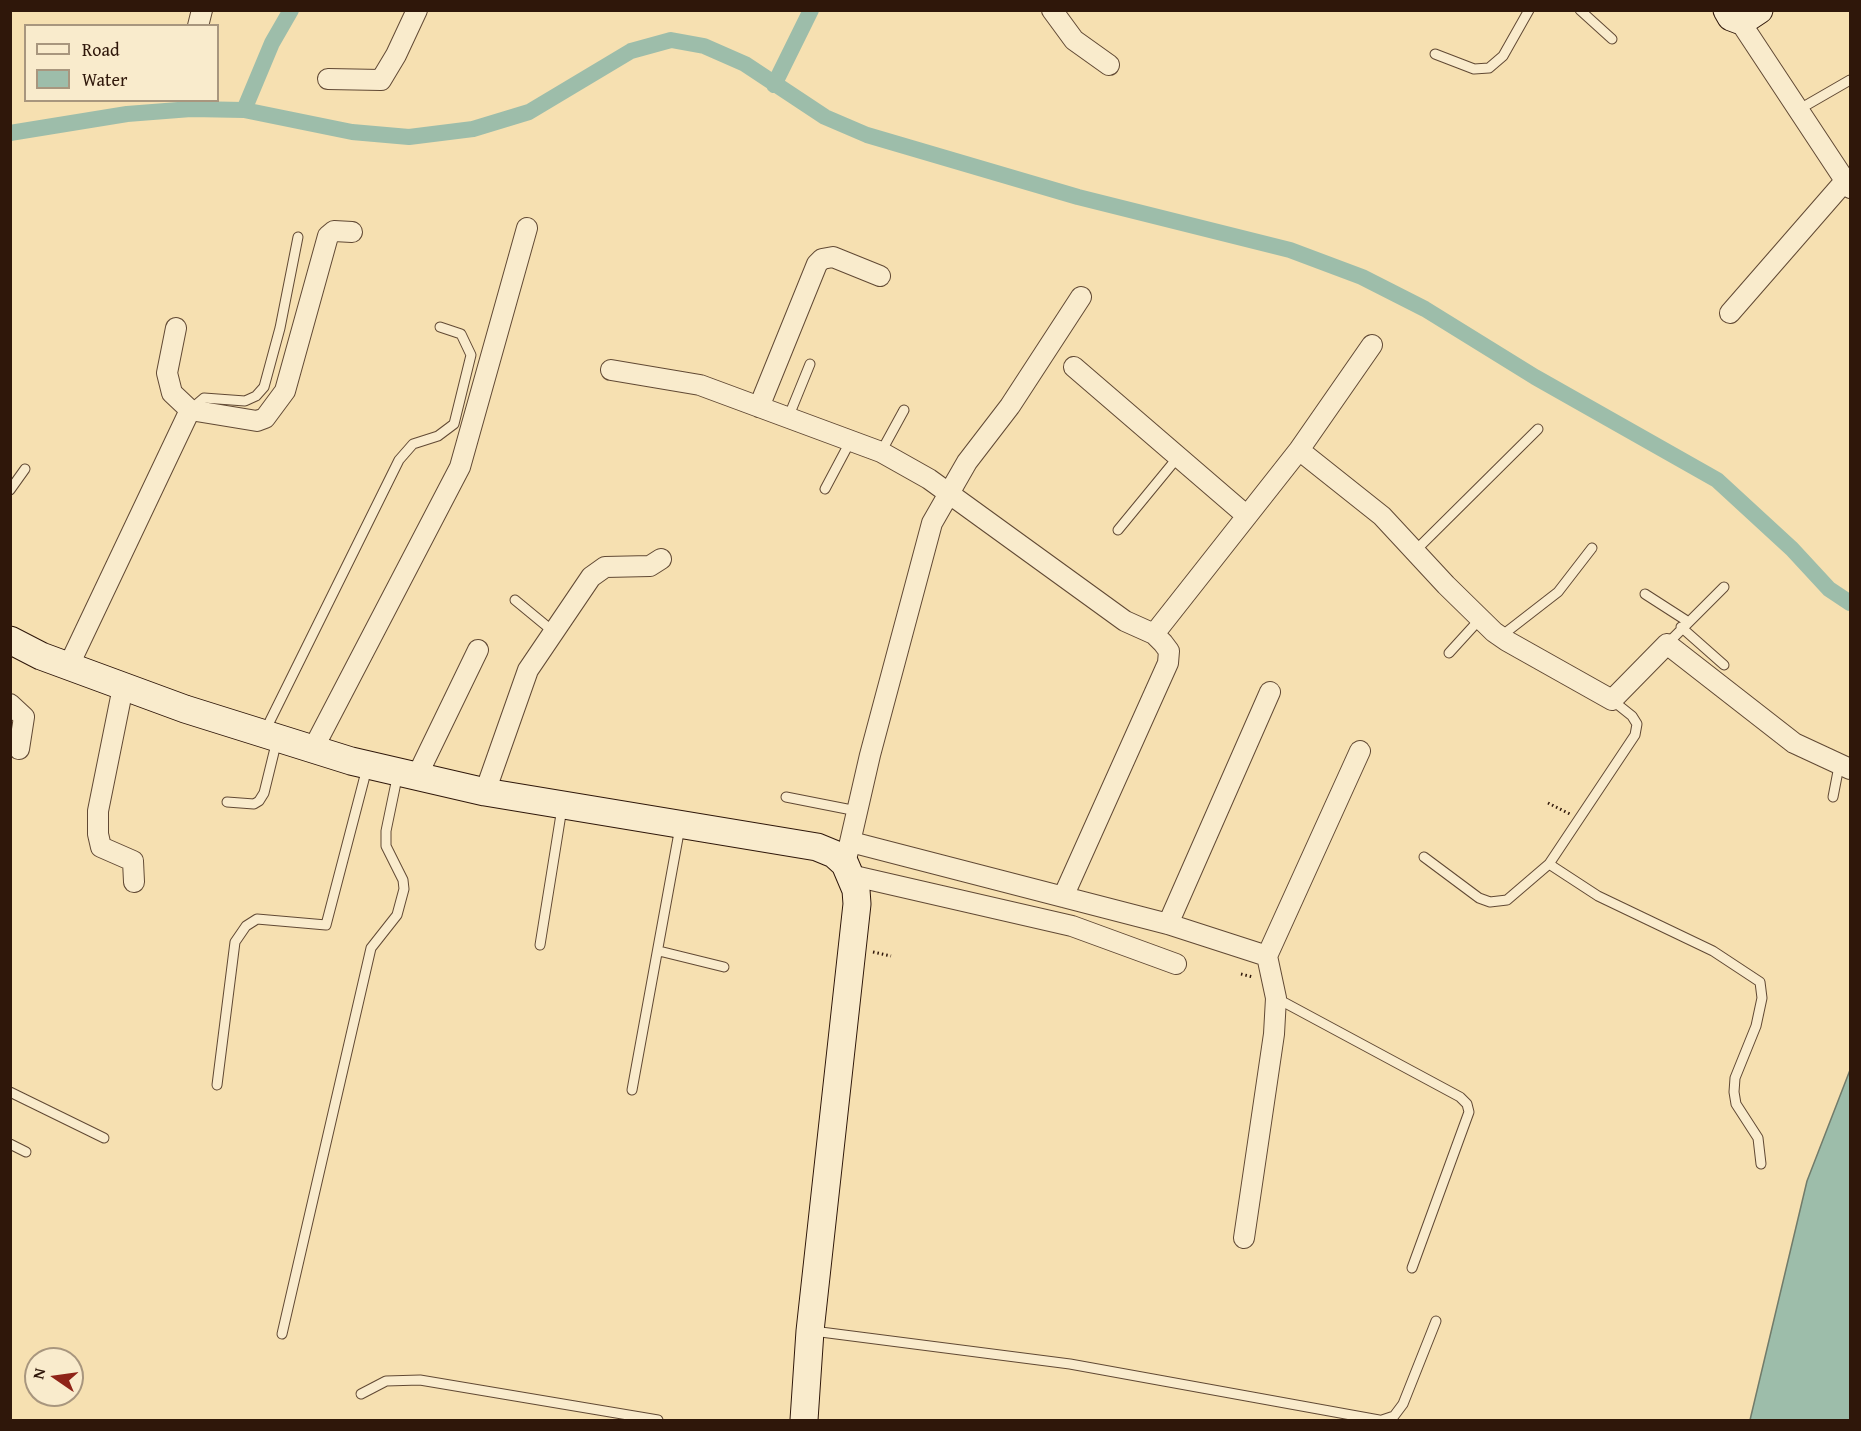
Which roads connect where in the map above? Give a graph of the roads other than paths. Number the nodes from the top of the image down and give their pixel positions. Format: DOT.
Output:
graph roads {
  1 [pos="417,10"];
  2 [pos="1052,10"];
  3 [pos="1529,10"];
  4 [pos="1580,10"];
  5 [pos="1742,14"];
  6 [pos="1612,39"];
  7 [pos="1435,54"];
  8 [pos="1109,65"];
  9 [pos="328,79"];
  10 [pos="1851,80"];
  11 [pos="1798,110"];
  12 [pos="1848,184"];
  13 [pos="527,228"];
  14 [pos="352,232"];
  15 [pos="298,237"];
  16 [pos="880,276"];
  17 [pos="1081,297"];
  18 [pos="1730,313"];
  19 [pos="440,327"];
  20 [pos="176,328"];
  21 [pos="1372,345"];
  22 [pos="810,364"];
  23 [pos="1074,367"];
  24 [pos="611,370"];
  25 [pos="759,407"];
  26 [pos="189,410"];
  27 [pos="904,410"];
  28 [pos="788,418"];
  29 [pos="1538,429"];
  30 [pos="851,440"];
  31 [pos="1299,450"];
  32 [pos="881,452"];
  33 [pos="1178,457"];
  34 [pos="25,469"];
  35 [pos="825,489"];
  36 [pos="10,490"];
  37 [pos="947,493"];
  38 [pos="1247,516"];
  39 [pos="1118,530"];
  40 [pos="1592,548"];
  41 [pos="1415,551"];
  42 [pos="661,559"];
  43 [pos="1724,587"];
  44 [pos="1645,594"];
  45 [pos="515,600"];
  46 [pos="1480,619"];
  47 [pos="1684,624"];
  48 [pos="555,633"];
  49 [pos="1154,634"];
  50 [pos="1500,637"];
  51 [pos="10,640"];
  52 [pos="1667,644"];
  53 [pos="478,650"];
  54 [pos="1449,653"];
  55 [pos="69,665"];
  56 [pos="1724,665"];
  57 [pos="123,687"];
  58 [pos="1270,692"];
  59 [pos="1612,700"];
  60 [pos="10,704"];
  61 [pos="271,736"];
  62 [pos="19,749"];
  63 [pos="313,749"];
  64 [pos="1360,751"];
  65 [pos="368,765"];
  66 [pos="1845,767"];
  67 [pos="407,775"];
  68 [pos="485,792"];
  69 [pos="786,797"];
  70 [pos="1833,797"];
  71 [pos="227,802"];
  72 [pos="562,806"];
  73 [pos="858,811"];
  74 [pos="681,825"];
  75 [pos="1424,858"];
  76 [pos="849,860"];
  77 [pos="1549,864"];
  78 [pos="134,882"];
  79 [pos="1063,897"];
  80 [pos="1168,924"];
  81 [pos="540,945"];
  82 [pos="659,951"];
  83 [pos="1267,957"];
  84 [pos="1176,964"];
  85 [pos="724,967"];
  86 [pos="1276,998"];
  87 [pos="217,1085"];
  88 [pos="632,1090"];
  89 [pos="10,1092"];
  90 [pos="104,1138"];
  91 [pos="10,1144"];
  92 [pos="26,1152"];
  93 [pos="1761,1164"];
  94 [pos="1244,1238"];
  95 [pos="1412,1268"];
  96 [pos="1436,1321"];
  97 [pos="810,1331"];
  98 [pos="282,1334"];
  99 [pos="361,1394"];
  100 [pos="658,1420"];
  101 [pos="804,1420"];
  102 [pos="1381,1420"];
  1 -- 9 [label="street"];
  2 -- 8 [label="street"];
  3 -- 7 [label="lane"];
  4 -- 6 [label="lane"];
  5 -- 11 [label="street"];
  10 -- 11 [label="lane"];
  11 -- 12 [label="street"];
  12 -- 18 [label="street"];
  13 -- 63 [label="street"];
  14 -- 26 [label="street"];
  15 -- 26 [label="lane"];
  16 -- 25 [label="street"];
  17 -- 37 [label="street"];
  19 -- 61 [label="lane"];
  20 -- 26 [label="street"];
  21 -- 31 [label="street"];
  22 -- 28 [label="lane"];
  23 -- 33 [label="street"];
  24 -- 25 [label="street"];
  25 -- 28 [label="street"];
  26 -- 55 [label="street"];
  27 -- 32 [label="lane"];
  28 -- 30 [label="street"];
  29 -- 41 [label="lane"];
  30 -- 32 [label="street"];
  30 -- 35 [label="lane"];
  31 -- 38 [label="street"];
  31 -- 41 [label="street"];
  32 -- 37 [label="street"];
  33 -- 38 [label="street"];
  33 -- 39 [label="lane"];
  34 -- 36 [label="lane"];
  37 -- 49 [label="street"];
  37 -- 73 [label="street"];
  38 -- 49 [label="street"];
  40 -- 50 [label="lane"];
  41 -- 46 [label="street"];
  42 -- 48 [label="street"];
  43 -- 47 [label="lane"];
  44 -- 47 [label="lane"];
  45 -- 48 [label="lane"];
  46 -- 50 [label="street"];
  46 -- 54 [label="lane"];
  47 -- 52 [label="lane"];
  47 -- 56 [label="lane"];
  48 -- 68 [label="street"];
  49 -- 79 [label="street"];
  50 -- 59 [label="street"];
  51 -- 55 [label="street"];
  52 -- 59 [label="street"];
  52 -- 66 [label="street"];
  53 -- 67 [label="street"];
  55 -- 57 [label="street"];
  57 -- 61 [label="street"];
  57 -- 78 [label="street"];
  58 -- 80 [label="street"];
  59 -- 77 [label="lane"];
  60 -- 62 [label="street"];
  61 -- 63 [label="street"];
  61 -- 71 [label="lane"];
  63 -- 65 [label="street"];
  64 -- 83 [label="street"];
  65 -- 67 [label="street"];
  65 -- 87 [label="lane"];
  66 -- 70 [label="lane"];
  67 -- 68 [label="street"];
  67 -- 98 [label="lane"];
  68 -- 72 [label="street"];
  69 -- 73 [label="lane"];
  72 -- 74 [label="street"];
  72 -- 81 [label="lane"];
  73 -- 76 [label="street"];
  74 -- 76 [label="street"];
  74 -- 82 [label="lane"];
  75 -- 77 [label="lane"];
  76 -- 79 [label="street"];
  76 -- 84 [label="street"];
  76 -- 97 [label="street"];
  77 -- 93 [label="lane"];
  79 -- 80 [label="street"];
  80 -- 83 [label="street"];
  82 -- 85 [label="lane"];
  82 -- 88 [label="lane"];
  83 -- 86 [label="street"];
  86 -- 94 [label="street"];
  86 -- 95 [label="lane"];
  89 -- 90 [label="lane"];
  91 -- 92 [label="lane"];
  96 -- 102 [label="lane"];
  97 -- 101 [label="street"];
  97 -- 102 [label="lane"];
  99 -- 100 [label="lane"];
}
